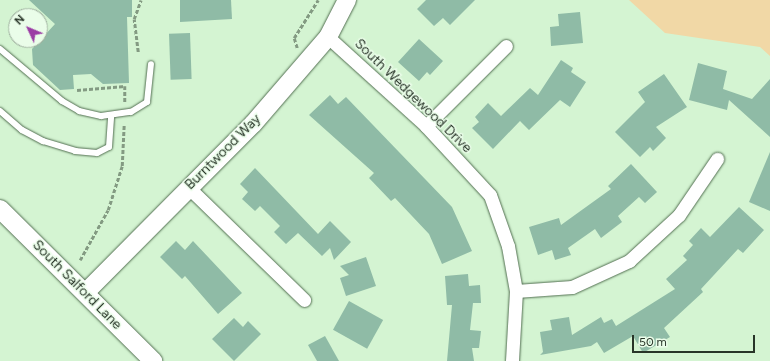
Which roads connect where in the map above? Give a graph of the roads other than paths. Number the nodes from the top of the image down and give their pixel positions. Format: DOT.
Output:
graph roads {
  1 [pos="347,0"];
  2 [pos="328,37"];
  3 [pos="506,46"];
  4 [pos="0,49"];
  5 [pos="151,64"];
  6 [pos="0,111"];
  7 [pos="111,115"];
  8 [pos="426,126"];
  9 [pos="717,159"];
  10 [pos="188,187"];
  11 [pos="0,210"];
  12 [pos="516,291"];
  13 [pos="86,292"];
  14 [pos="304,300"];
  15 [pos="153,361"];
  16 [pos="512,361"];
  1 -- 2 [label="street, Burntwood Way"];
  2 -- 8 [label="street, South Wedgewood Drive"];
  2 -- 10 [label="street, Burntwood Way"];
  3 -- 8 [label="street"];
  4 -- 7 [label="lane"];
  5 -- 7 [label="lane"];
  6 -- 7 [label="lane"];
  8 -- 12 [label="street, South Wedgewood Drive"];
  9 -- 12 [label="street"];
  10 -- 13 [label="street, Burntwood Way"];
  10 -- 14 [label="street"];
  11 -- 13 [label="street, South Salford Lane"];
  12 -- 16 [label="street, South Wedgewood Drive"];
  13 -- 15 [label="street, South Salford Lane"];
}
